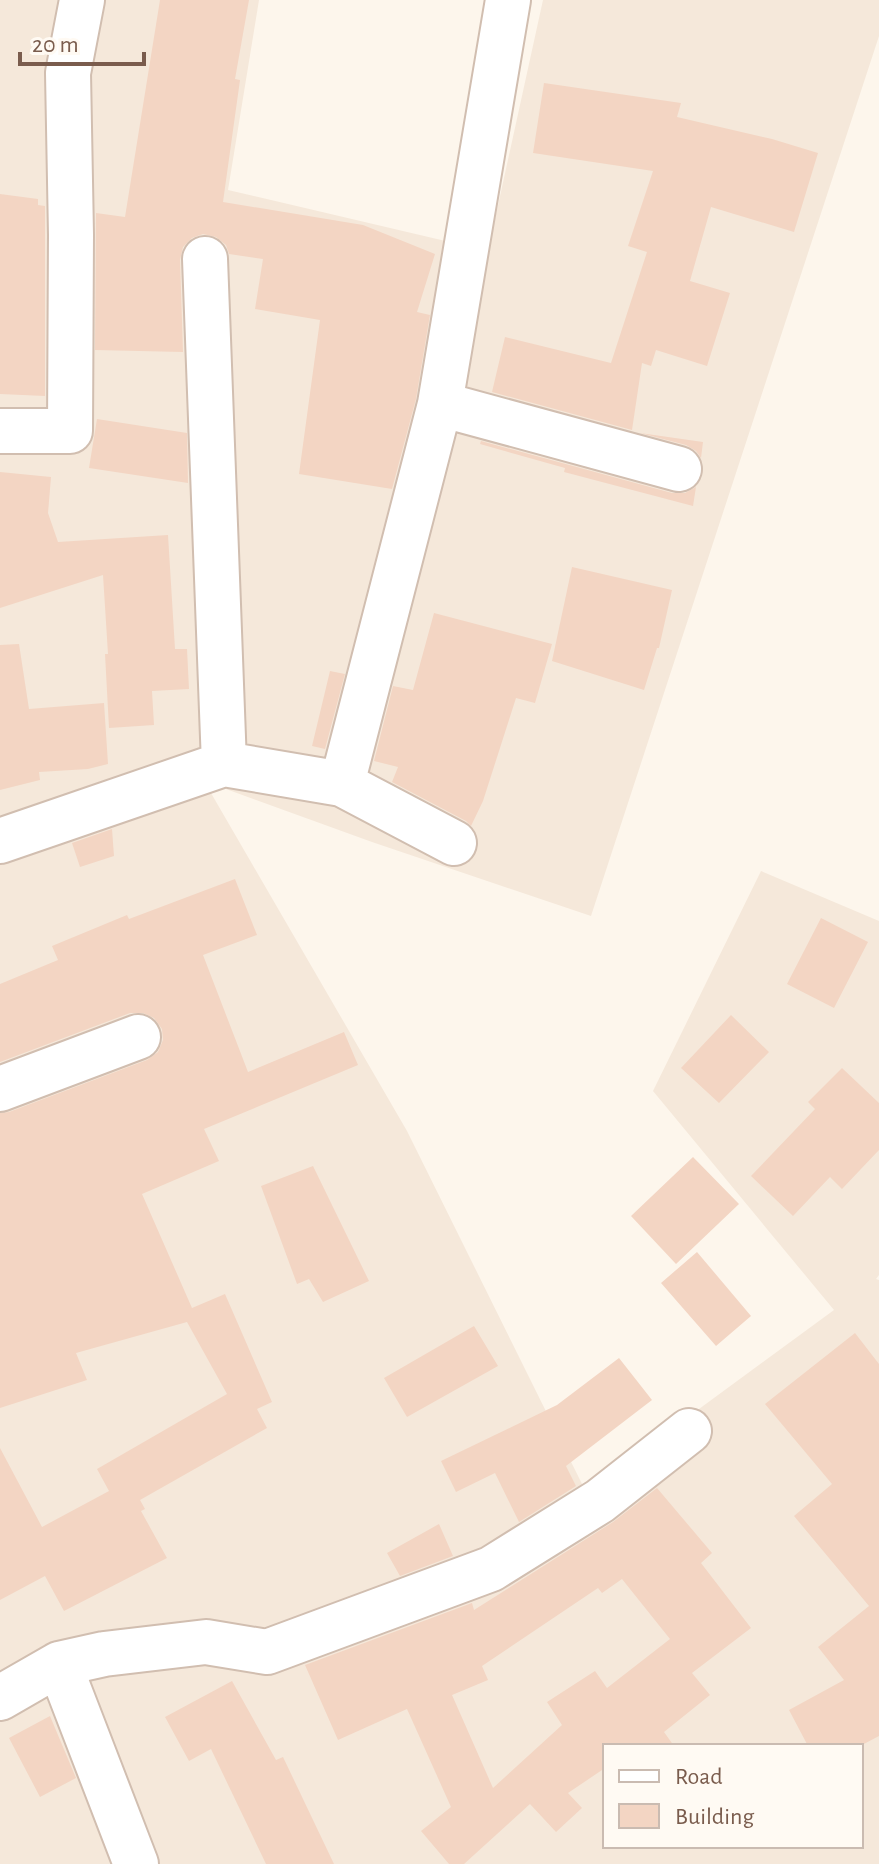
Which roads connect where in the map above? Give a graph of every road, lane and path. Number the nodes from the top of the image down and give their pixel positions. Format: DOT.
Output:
graph roads {
  1 [pos="82,0"];
  2 [pos="508,0"];
  3 [pos="205,259"];
  4 [pos="440,404"];
  5 [pos="0,431"];
  6 [pos="679,469"];
  7 [pos="224,764"];
  8 [pos="342,784"];
  9 [pos="0,841"];
  10 [pos="454,843"];
  11 [pos="138,1037"];
  12 [pos="0,1089"];
  13 [pos="689,1431"];
  14 [pos="59,1664"];
  15 [pos="0,1698"];
  16 [pos="136,1864"];
  1 -- 5 [label="street"];
  2 -- 4 [label="street"];
  3 -- 7 [label="street"];
  4 -- 6 [label="street"];
  4 -- 8 [label="street"];
  7 -- 8 [label="street"];
  7 -- 9 [label="street"];
  8 -- 10 [label="street"];
  11 -- 12 [label="street"];
  13 -- 14 [label="street"];
  14 -- 15 [label="street"];
  14 -- 16 [label="street"];
}
